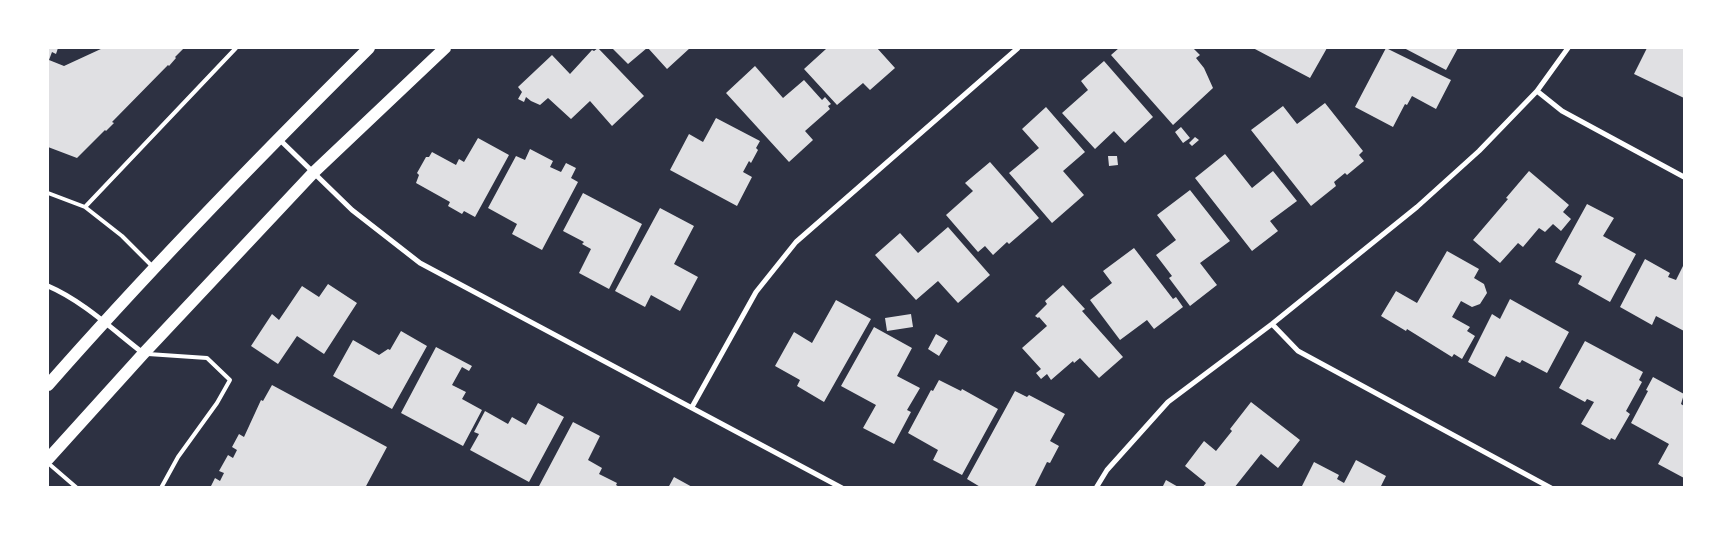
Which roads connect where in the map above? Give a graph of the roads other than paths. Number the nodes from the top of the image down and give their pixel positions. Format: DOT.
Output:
graph roads {
  1 [pos="236,48"];
  2 [pos="369,48"];
  3 [pos="445,48"];
  4 [pos="1018,48"];
  5 [pos="1568,48"];
  6 [pos="1537,91"];
  7 [pos="279,138"];
  8 [pos="313,173"];
  9 [pos="1684,177"];
  10 [pos="48,193"];
  11 [pos="86,207"];
  12 [pos="154,268"];
  13 [pos="48,286"];
  14 [pos="104,322"];
  15 [pos="1272,324"];
  16 [pos="143,354"];
  17 [pos="48,385"];
  18 [pos="692,407"];
  19 [pos="48,461"];
  20 [pos="77,488"];
  21 [pos="161,488"];
  22 [pos="842,488"];
  23 [pos="1096,488"];
  24 [pos="1551,488"];
  1 -- 11 [label="lane"];
  2 -- 7 [label="main road"];
  3 -- 8 [label="main road"];
  4 -- 18 [label="street"];
  5 -- 6 [label="street"];
  6 -- 9 [label="street"];
  6 -- 15 [label="street"];
  7 -- 8 [label="street"];
  7 -- 12 [label="main road"];
  8 -- 16 [label="main road"];
  8 -- 18 [label="street"];
  10 -- 11 [label="lane"];
  11 -- 12 [label="lane"];
  12 -- 14 [label="main road"];
  13 -- 14 [label="street"];
  14 -- 16 [label="street"];
  14 -- 17 [label="main road"];
  15 -- 23 [label="street"];
  15 -- 24 [label="street"];
  16 -- 19 [label="main road"];
  16 -- 21 [label="lane"];
  18 -- 22 [label="street"];
  19 -- 20 [label="lane"];
}
